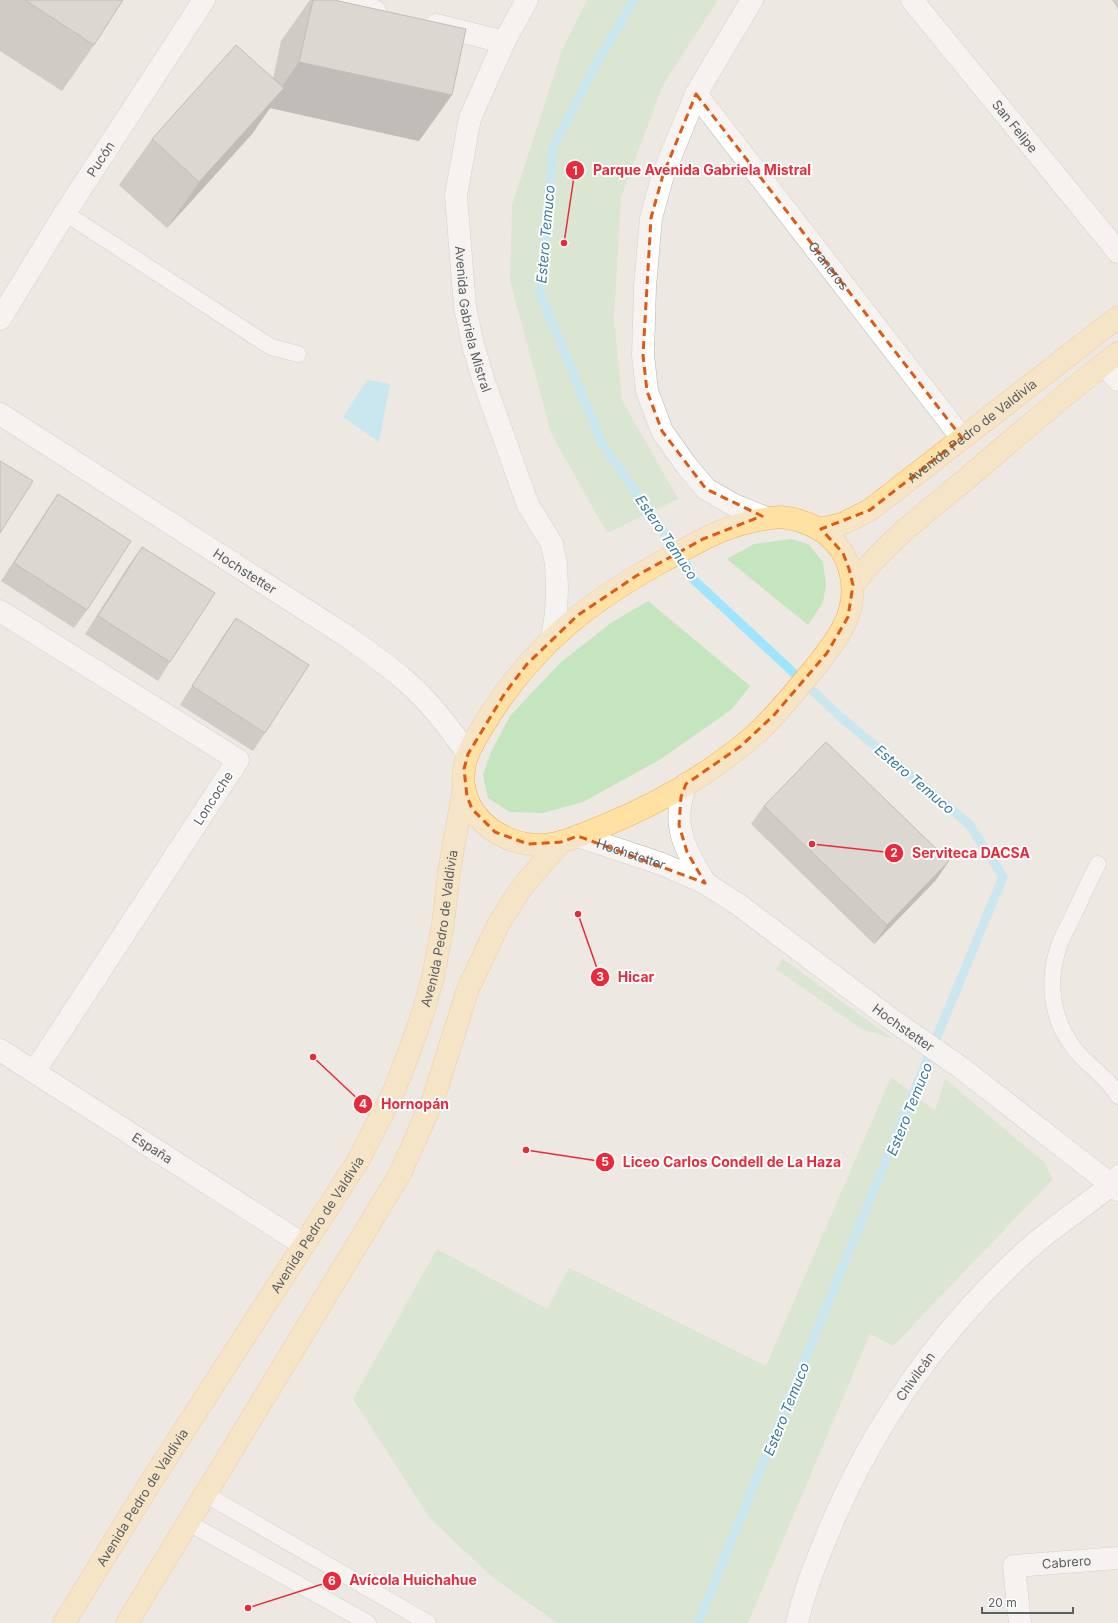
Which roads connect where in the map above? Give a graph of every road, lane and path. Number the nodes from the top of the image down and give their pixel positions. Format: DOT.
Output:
graph roads {
  1 [pos="204,0"];
  2 [pos="338,0"];
  3 [pos="527,0"];
  4 [pos="752,0"];
  5 [pos="912,0"];
  6 [pos="362,4"];
  7 [pos="391,15"];
  8 [pos="414,20"];
  9 [pos="504,42"];
  10 [pos="696,94"];
  11 [pos="65,213"];
  12 [pos="1118,252"];
  13 [pos="1118,317"];
  14 [pos="0,319"];
  15 [pos="298,354"];
  16 [pos="1111,358"];
  17 [pos="1118,380"];
  18 [pos="0,414"];
  19 [pos="962,438"];
  20 [pos="766,518"];
  21 [pos="819,529"];
  22 [pos="853,584"];
  23 [pos="0,611"];
  24 [pos="552,638"];
  25 [pos="468,754"];
  26 [pos="464,783"];
  27 [pos="686,784"];
  28 [pos="570,839"];
  29 [pos="1098,864"];
  30 [pos="705,883"];
  31 [pos="0,1050"];
  32 [pos="34,1072"];
  33 [pos="1118,1096"];
  34 [pos="1116,1183"];
  35 [pos="304,1245"];
  36 [pos="205,1494"];
  37 [pos="187,1522"];
  38 [pos="1118,1558"];
  39 [pos="64,1623"];
  40 [pos="127,1623"];
  41 [pos="368,1623"];
  42 [pos="428,1623"];
  43 [pos="797,1623"];
  44 [pos="1020,1623"];
  1 -- 11 [label="street, Pucón"];
  2 -- 6 [label="street"];
  3 -- 9 [label="street, Avenida Gabriela Mistral"];
  4 -- 10 [label="street"];
  5 -- 12 [label="street, San Felipe"];
  6 -- 7 [label="street"];
  8 -- 9 [label="street"];
  9 -- 24 [label="street, Avenida Gabriela Mistral"];
  10 -- 19 [label="street, Graneros"];
  10 -- 20 [label="street"];
  11 -- 14 [label="street, Pucón"];
  11 -- 15 [label="lane"];
  13 -- 19 [label="main road, Avenida Pedro de Valdivia"];
  16 -- 17 [label="street"];
  16 -- 22 [label="main road"];
  18 -- 25 [label="street, Hochstetter"];
  19 -- 21 [label="main road, Avenida Pedro de Valdivia"];
  20 -- 21 [label="main road, Avenida Pedro de Valdivia"];
  20 -- 24 [label="main road, Avenida Pedro de Valdivia"];
  21 -- 22 [label="main road, Avenida Pedro de Valdivia"];
  22 -- 27 [label="main road, Avenida Pedro de Valdivia"];
  23 -- 32 [label="street, Loncoche"];
  24 -- 25 [label="main road, Avenida Pedro de Valdivia"];
  25 -- 26 [label="main road, Avenida Pedro de Valdivia"];
  26 -- 28 [label="main road, Avenida Pedro de Valdivia"];
  26 -- 35 [label="main road, Avenida Pedro de Valdivia"];
  27 -- 28 [label="main road, Avenida Pedro de Valdivia"];
  27 -- 30 [label="street, Hochstetter"];
  28 -- 30 [label="street, Hochstetter"];
  28 -- 36 [label="main road, Avenida Pedro de Valdivia"];
  29 -- 33 [label="lane"];
  30 -- 34 [label="street, Hochstetter"];
  31 -- 32 [label="street, España"];
  32 -- 35 [label="street, España"];
  34 -- 43 [label="street, Chivilcán"];
  35 -- 39 [label="main road, Avenida Pedro de Valdivia"];
  36 -- 37 [label="main road, Avenida Pedro de Valdivia"];
  36 -- 42 [label="lane"];
  37 -- 40 [label="main road, Avenida Pedro de Valdivia"];
  37 -- 41 [label="lane"];
  38 -- 44 [label="street, Cabrero"];
}
